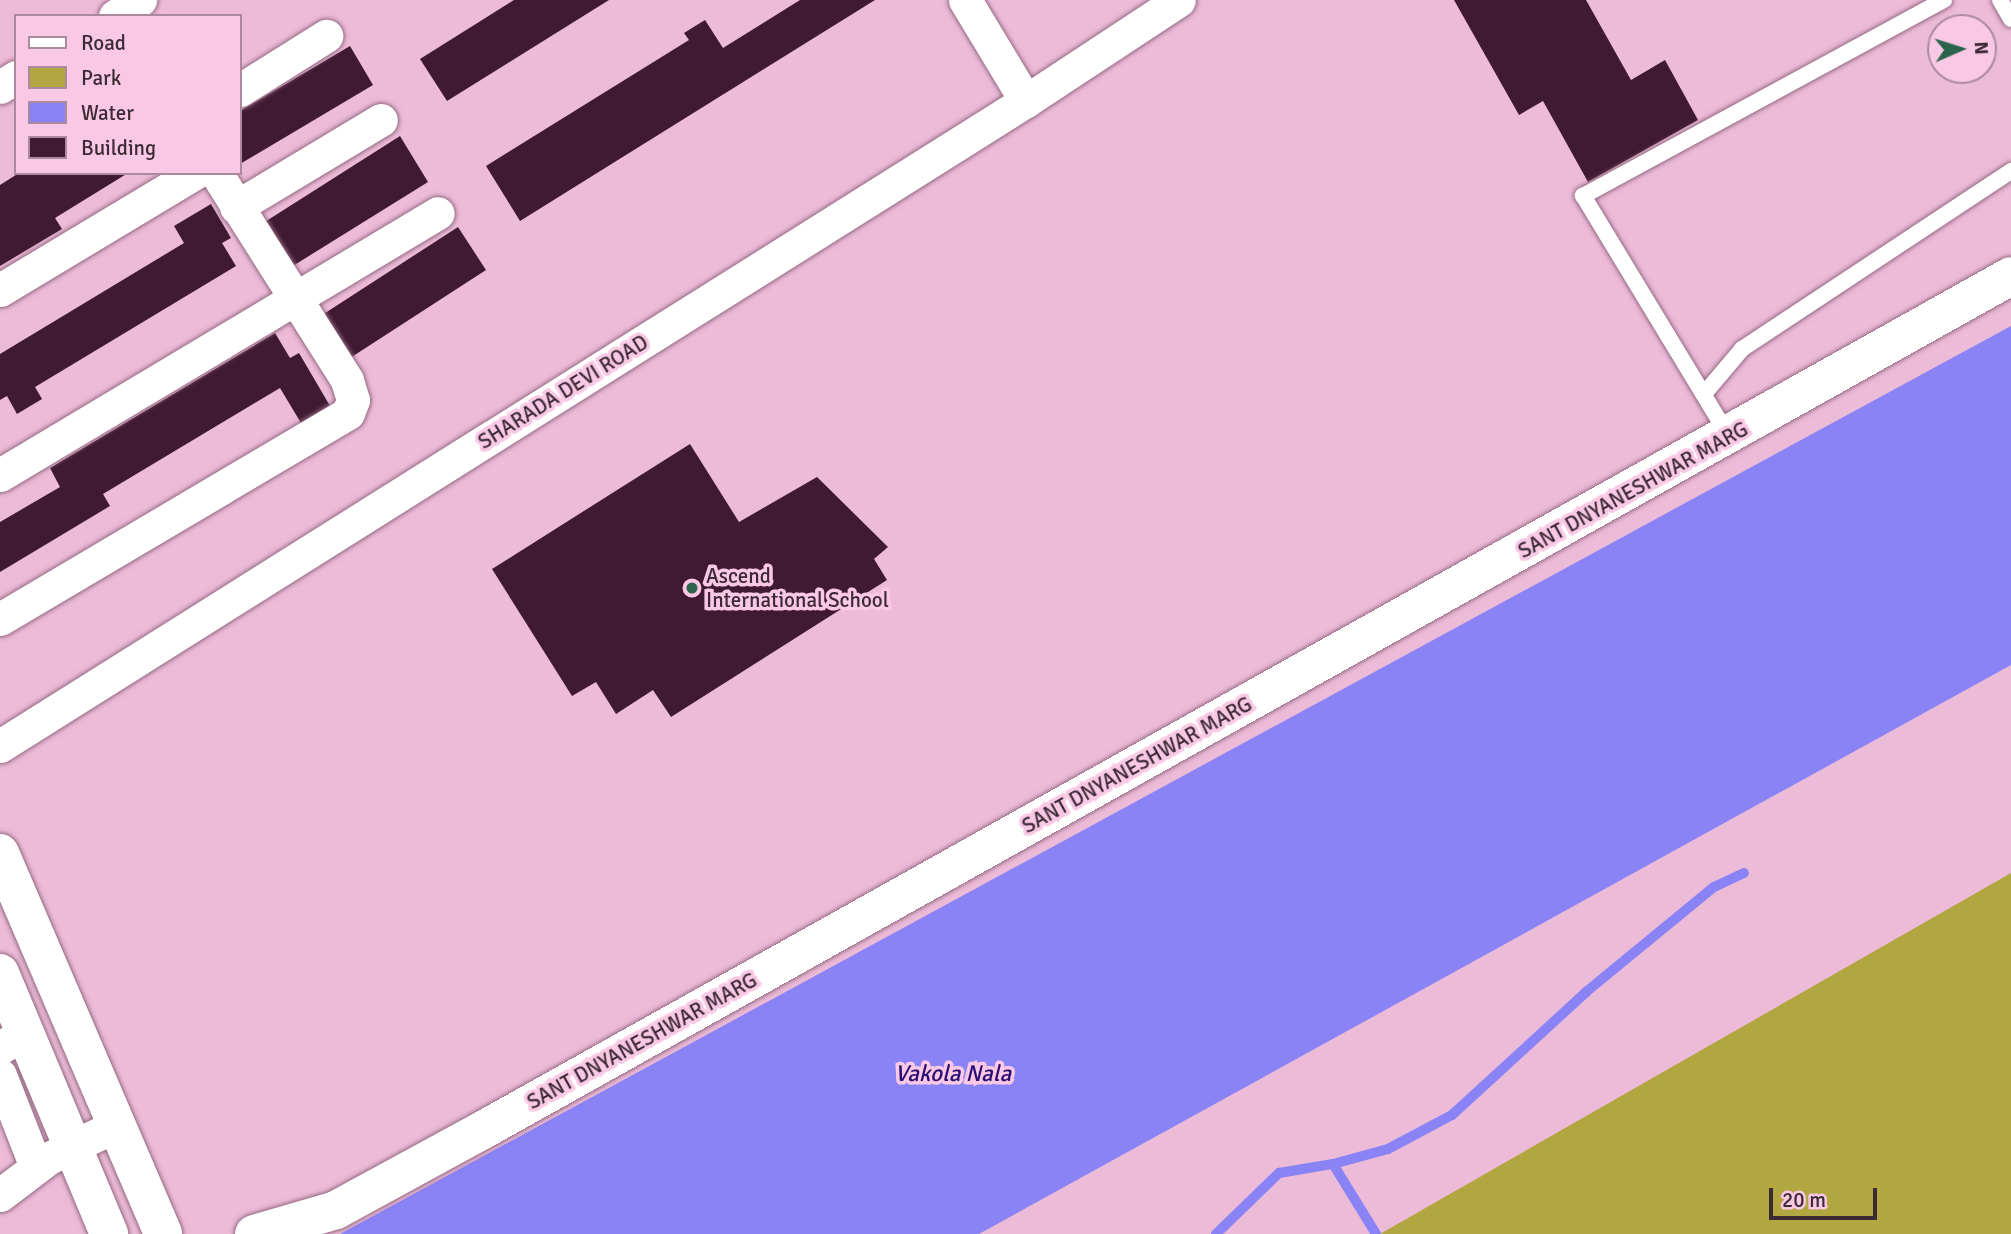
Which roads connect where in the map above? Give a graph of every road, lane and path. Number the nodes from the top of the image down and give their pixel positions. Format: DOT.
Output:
graph roads {
  1 [pos="965,0"];
  2 [pos="1180,0"];
  3 [pos="1944,0"];
  4 [pos="2000,0"];
  5 [pos="2011,19"];
  6 [pos="326,36"];
  7 [pos="242,89"];
  8 [pos="1026,101"];
  9 [pos="381,120"];
  10 [pos="2011,170"];
  11 [pos="192,175"];
  12 [pos="216,175"];
  13 [pos="236,207"];
  14 [pos="438,213"];
  15 [pos="2011,276"];
  16 [pos="0,290"];
  17 [pos="293,298"];
  18 [pos="1704,394"];
  19 [pos="1729,437"];
  20 [pos="0,475"];
  21 [pos="0,619"];
  22 [pos="0,746"];
  23 [pos="0,853"];
  24 [pos="0,973"];
  25 [pos="12,1040"];
  26 [pos="0,1075"];
  27 [pos="117,1125"];
  28 [pos="70,1148"];
  29 [pos="37,1167"];
  30 [pos="0,1195"];
  31 [pos="108,1234"];
  32 [pos="163,1234"];
  33 [pos="254,1234"];
  1 -- 8 [label="street"];
  2 -- 8 [label="street, SHARADA DEVI ROAD"];
  3 -- 18 [label="lane"];
  4 -- 5 [label="lane"];
  6 -- 7 [label="street"];
  8 -- 22 [label="street, SHARADA DEVI ROAD"];
  9 -- 13 [label="street"];
  10 -- 18 [label="lane"];
  11 -- 16 [label="street"];
  12 -- 13 [label="street"];
  13 -- 17 [label="street"];
  14 -- 17 [label="street"];
  15 -- 19 [label="street, SANT DNYANESHWAR MARG"];
  17 -- 20 [label="street"];
  17 -- 21 [label="street"];
  18 -- 19 [label="lane"];
  19 -- 33 [label="street, SANT DNYANESHWAR MARG"];
  23 -- 27 [label="street"];
  24 -- 25 [label="street"];
  25 -- 28 [label="street"];
  26 -- 29 [label="street"];
  27 -- 28 [label="street"];
  27 -- 32 [label="street"];
  28 -- 29 [label="street"];
  28 -- 31 [label="street"];
  29 -- 30 [label="street"];
}
